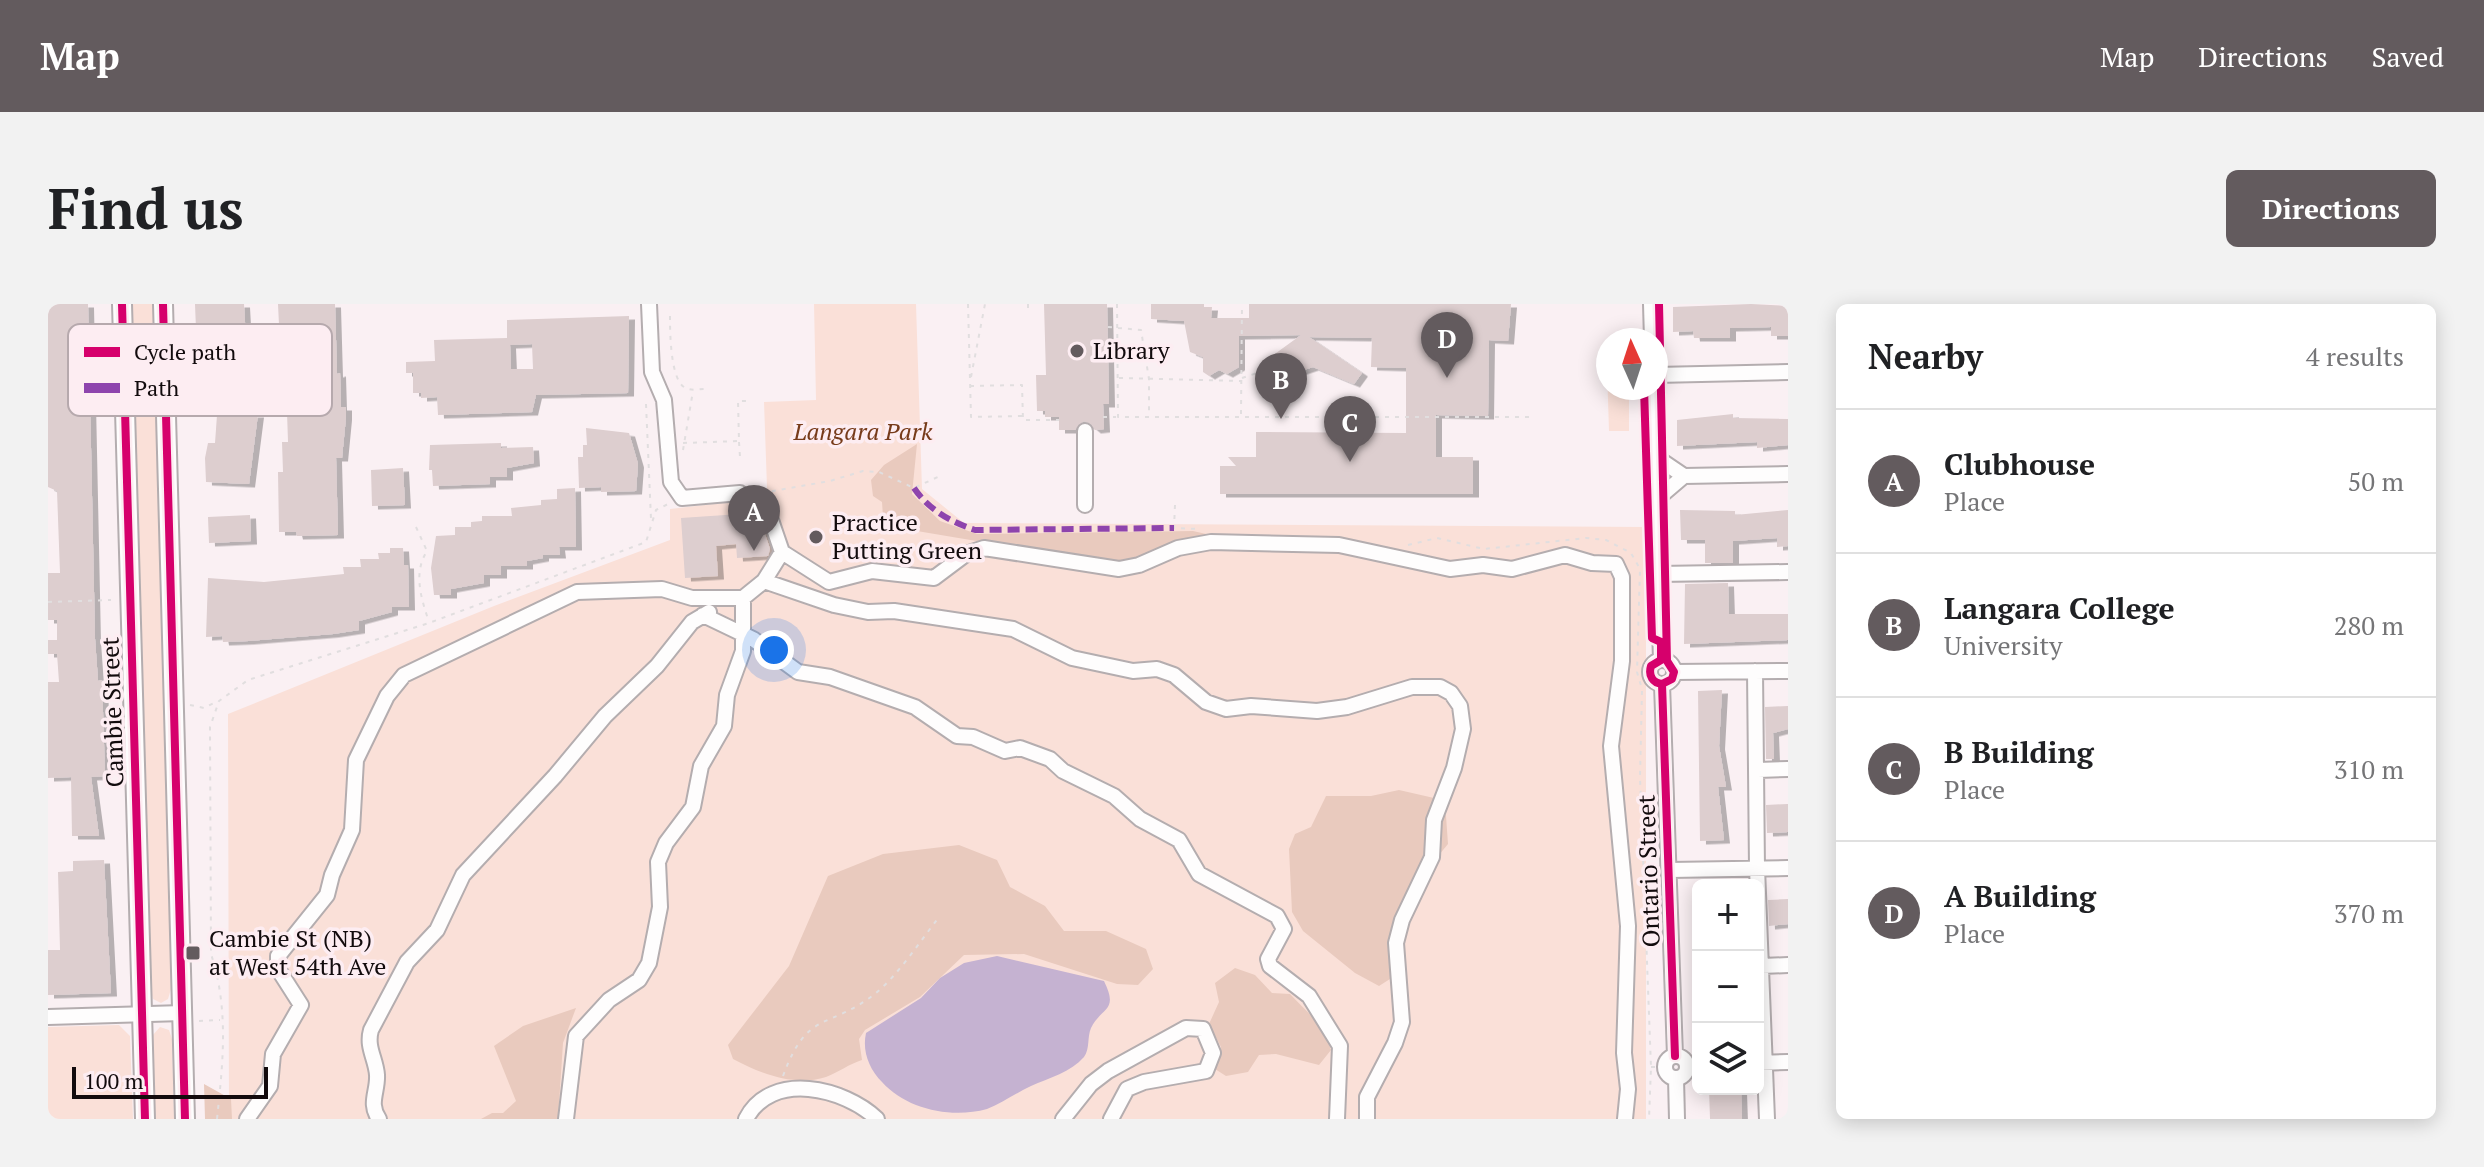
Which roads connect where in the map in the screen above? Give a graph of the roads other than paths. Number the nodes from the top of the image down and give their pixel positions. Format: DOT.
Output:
graph roads {
  1 [pos="122,304"];
  2 [pos="163,304"];
  3 [pos="649,304"];
  4 [pos="1651,304"];
  5 [pos="123,324"];
  6 [pos="164,324"];
  7 [pos="1652,328"];
  8 [pos="1788,372"];
  9 [pos="1668,375"];
  10 [pos="1654,400"];
  11 [pos="125,416"];
  12 [pos="167,416"];
  13 [pos="1085,431"];
  14 [pos="1656,457"];
  15 [pos="1788,474"];
  16 [pos="1684,476"];
  17 [pos="1657,499"];
  18 [pos="1085,505"];
  19 [pos="782,552"];
  20 [pos="1788,572"];
  21 [pos="1659,574"];
  22 [pos="764,581"];
  23 [pos="736,599"];
  24 [pos="703,615"];
  25 [pos="741,635"];
  26 [pos="1661,660"];
  27 [pos="1755,671"];
  28 [pos="1788,671"];
  29 [pos="1674,672"];
  30 [pos="1662,684"];
  31 [pos="1788,769"];
  32 [pos="1758,770"];
  33 [pos="1757,868"];
  34 [pos="1788,868"];
  35 [pos="1670,870"];
  36 [pos="1761,951"];
  37 [pos="1788,965"];
  38 [pos="1764,966"];
  39 [pos="142,1014"];
  40 [pos="48,1017"];
  41 [pos="190,1017"];
  42 [pos="1788,1062"];
  43 [pos="1663,1063"];
  44 [pos="1764,1063"];
  45 [pos="1692,1066"];
  46 [pos="1676,1078"];
  47 [pos="1764,1091"];
  48 [pos="145,1119"];
  49 [pos="185,1119"];
  50 [pos="247,1119"];
  51 [pos="379,1119"];
  52 [pos="566,1119"];
  53 [pos="746,1119"];
  54 [pos="877,1119"];
  55 [pos="1063,1119"];
  56 [pos="1111,1119"];
  57 [pos="1337,1119"];
  58 [pos="1367,1119"];
  59 [pos="1625,1119"];
  60 [pos="1677,1119"];
  61 [pos="1767,1119"];
  1 -- 5 [label="main road, Cambie Street"];
  2 -- 6 [label="main road"];
  3 -- 19 [label="street"];
  4 -- 7 [label="street"];
  8 -- 9 [label="street"];
  10 -- 14 [label="street"];
  11 -- 39 [label="main road, Cambie Street"];
  12 -- 41 [label="main road"];
  13 -- 18 [label="street"];
  14 -- 16 [label="street"];
  14 -- 17 [label="street"];
  15 -- 16 [label="street"];
  16 -- 17 [label="street"];
  17 -- 21 [label="street"];
  19 -- 22 [label="street"];
  19 -- 59 [label="street"];
  20 -- 21 [label="street"];
  21 -- 26 [label="street"];
  22 -- 23 [label="street"];
  22 -- 58 [label="street"];
  23 -- 24 [label="street"];
  23 -- 25 [label="street"];
  23 -- 50 [label="street"];
  24 -- 25 [label="street"];
  24 -- 51 [label="street"];
  25 -- 52 [label="street"];
  25 -- 57 [label="street"];
  26 -- 29 [label="street"];
  26 -- 30 [label="street"];
  27 -- 28 [label="street"];
  27 -- 29 [label="street"];
  27 -- 32 [label="street"];
  29 -- 30 [label="street"];
  30 -- 35 [label="street, Ontario Street"];
  31 -- 32 [label="street"];
  32 -- 33 [label="street"];
  33 -- 34 [label="street"];
  33 -- 35 [label="street"];
  33 -- 36 [label="street"];
  35 -- 43 [label="street, Ontario Street"];
  37 -- 38 [label="street"];
  39 -- 40 [label="street"];
  39 -- 41 [label="street"];
  39 -- 48 [label="main road, Cambie Street"];
  41 -- 49 [label="main road"];
  42 -- 44 [label="street"];
  43 -- 45 [label="street"];
  43 -- 46 [label="street"];
  45 -- 46 [label="street"];
  46 -- 60 [label="street"];
  47 -- 61 [label="street"];
  53 -- 54 [label="street"];
  55 -- 56 [label="street"];
}
